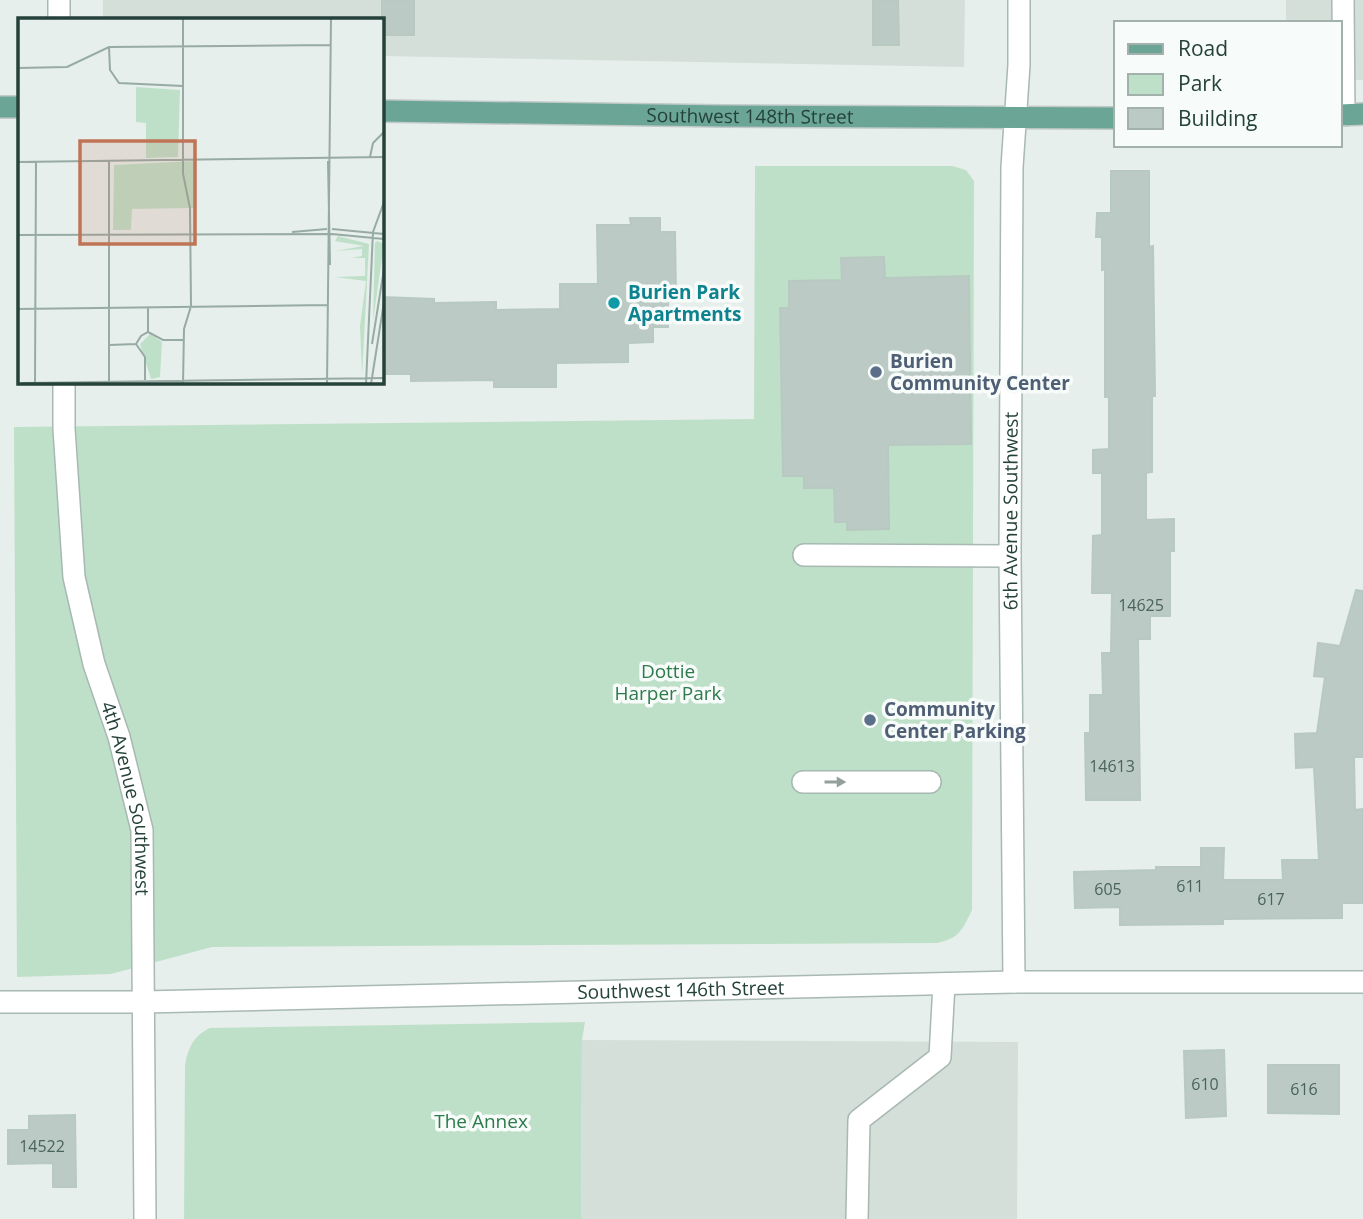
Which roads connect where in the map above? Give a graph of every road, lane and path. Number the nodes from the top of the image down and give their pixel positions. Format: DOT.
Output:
graph roads {
  1 [pos="59,0"];
  2 [pos="1019,0"];
  3 [pos="1343,0"];
  4 [pos="59,18"];
  5 [pos="0,107"];
  6 [pos="18,107"];
  7 [pos="383,111"];
  8 [pos="1349,115"];
  9 [pos="1015,118"];
  10 [pos="1114,118"];
  11 [pos="64,383"];
  12 [pos="804,555"];
  13 [pos="1010,556"];
  14 [pos="803,782"];
  15 [pos="930,782"];
  16 [pos="1014,982"];
  17 [pos="1363,982"];
  18 [pos="944,984"];
  19 [pos="0,1002"];
  20 [pos="144,1002"];
  21 [pos="145,1219"];
  22 [pos="857,1219"];
  1 -- 4 [label="street"];
  2 -- 9 [label="street, 6th Avenue Southwest"];
  3 -- 8 [label="street"];
  5 -- 6 [label="main road"];
  7 -- 9 [label="main road, Southwest 148th Street"];
  9 -- 10 [label="main road, Southwest 148th Street"];
  9 -- 13 [label="street, 6th Avenue Southwest"];
  11 -- 20 [label="street, 4th Avenue Southwest"];
  12 -- 13 [label="street"];
  13 -- 16 [label="street, 6th Avenue Southwest"];
  14 -- 15 [label="street, one-way"];
  16 -- 17 [label="street, Southwest 146th Street"];
  16 -- 18 [label="street, Southwest 146th Street"];
  18 -- 20 [label="street, Southwest 146th Street"];
  18 -- 22 [label="street"];
  19 -- 20 [label="street, Southwest 146th Street"];
  20 -- 21 [label="street, 4th Avenue Southwest"];
}
